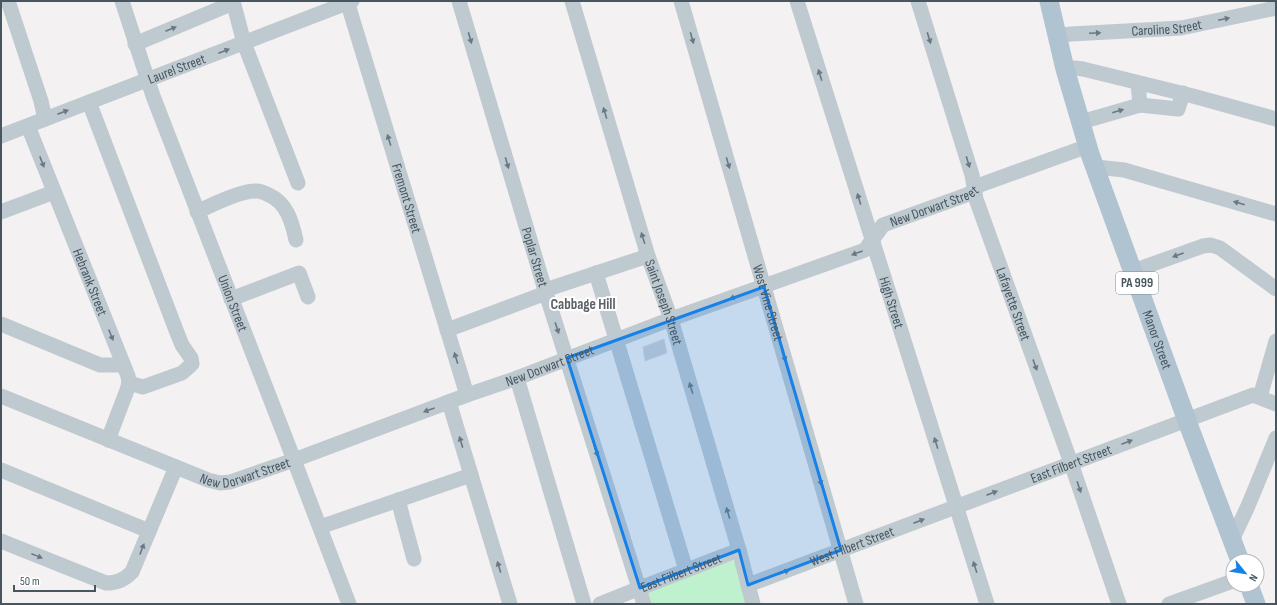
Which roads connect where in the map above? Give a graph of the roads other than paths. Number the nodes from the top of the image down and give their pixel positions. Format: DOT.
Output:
graph roads {
  1 [pos="8,1"];
  2 [pos="122,1"];
  3 [pos="459,1"];
  4 [pos="572,1"];
  5 [pos="681,1"];
  6 [pos="797,1"];
  7 [pos="918,1"];
  8 [pos="1048,1"];
  9 [pos="233,2"];
  10 [pos="349,2"];
  11 [pos="1276,8"];
  12 [pos="1056,36"];
  13 [pos="244,43"];
  14 [pos="136,44"];
  15 [pos="1065,69"];
  16 [pos="147,80"];
  17 [pos="1138,83"];
  18 [pos="1183,93"];
  19 [pos="89,102"];
  20 [pos="1140,105"];
  21 [pos="45,119"];
  22 [pos="1276,119"];
  23 [pos="1080,122"];
  24 [pos="28,126"];
  25 [pos="1,136"];
  26 [pos="1088,146"];
  27 [pos="1096,167"];
  28 [pos="298,183"];
  29 [pos="974,190"];
  30 [pos="54,192"];
  31 [pos="1,212"];
  32 [pos="197,212"];
  33 [pos="1276,214"];
  34 [pos="296,240"];
  35 [pos="872,241"];
  36 [pos="648,256"];
  37 [pos="1133,271"];
  38 [pos="596,273"];
  39 [pos="764,287"];
  40 [pos="1276,289"];
  41 [pos="545,292"];
  42 [pos="308,297"];
  43 [pos="231,299"];
  44 [pos="670,320"];
  45 [pos="1,324"];
  46 [pos="447,330"];
  47 [pos="616,340"];
  48 [pos="1276,341"];
  49 [pos="567,358"];
  50 [pos="123,365"];
  51 [pos="517,378"];
  52 [pos="129,383"];
  53 [pos="467,395"];
  54 [pos="1,396"];
  55 [pos="1260,397"];
  56 [pos="449,402"];
  57 [pos="1276,404"];
  58 [pos="1187,420"];
  59 [pos="1276,438"];
  60 [pos="108,440"];
  61 [pos="294,460"];
  62 [pos="1071,463"];
  63 [pos="176,467"];
  64 [pos="1,470"];
  65 [pos="471,475"];
  66 [pos="398,500"];
  67 [pos="956,507"];
  68 [pos="320,527"];
  69 [pos="149,531"];
  70 [pos="1232,540"];
  71 [pos="1,541"];
  72 [pos="739,550"];
  73 [pos="841,550"];
  74 [pos="1237,553"];
  75 [pos="414,559"];
  76 [pos="686,570"];
  77 [pos="1225,584"];
  78 [pos="748,585"];
  79 [pos="640,588"];
  80 [pos="1252,593"];
  81 [pos="349,604"];
  82 [pos="510,604"];
  83 [pos="584,604"];
  84 [pos="600,604"];
  85 [pos="644,604"];
  86 [pos="753,604"];
  87 [pos="856,604"];
  88 [pos="987,604"];
  89 [pos="1119,604"];
  90 [pos="1169,604"];
  91 [pos="1256,604"];
  1 -- 21 [label="street"];
  2 -- 14 [label="street, Union Street"];
  3 -- 41 [label="street, Poplar Street, one-way"];
  36 -- 4 [label="street, Saint Joseph Street, one-way"];
  5 -- 39 [label="street, West Vine Street, one-way"];
  35 -- 6 [label="street, High Street, one-way"];
  7 -- 29 [label="street, Lafayette Street, one-way"];
  8 -- 12 [label="main road, Manor Street / PA 999"];
  9 -- 13 [label="street"];
  14 -- 9 [label="street, one-way"];
  10 -- 13 [label="street, Laurel Street"];
  46 -- 10 [label="street, Fremont Street, one-way"];
  12 -- 11 [label="street, Caroline Street, one-way"];
  12 -- 15 [label="main road, Manor Street / PA 999"];
  16 -- 13 [label="street, Laurel Street, one-way"];
  13 -- 28 [label="street"];
  14 -- 16 [label="street, Union Street"];
  15 -- 17 [label="street"];
  15 -- 23 [label="main road, Manor Street / PA 999"];
  16 -- 19 [label="street, Laurel Street"];
  16 -- 32 [label="street, Union Street"];
  17 -- 18 [label="street"];
  17 -- 20 [label="street"];
  18 -- 20 [label="street"];
  18 -- 22 [label="street"];
  21 -- 19 [label="street, Laurel Street, one-way"];
  19 -- 52 [label="street"];
  23 -- 20 [label="street, one-way"];
  21 -- 24 [label="street, Laurel Street"];
  23 -- 26 [label="main road, Manor Street / PA 999"];
  24 -- 25 [label="street, Laurel Street"];
  24 -- 30 [label="street, Hebrank Street, one-way"];
  26 -- 27 [label="main road, Manor Street / PA 999"];
  26 -- 29 [label="street, New Dorwart Street"];
  33 -- 27 [label="street, one-way"];
  27 -- 37 [label="main road, Manor Street / PA 999"];
  29 -- 35 [label="street, New Dorwart Street"];
  29 -- 62 [label="street, Lafayette Street, one-way"];
  30 -- 31 [label="street"];
  30 -- 50 [label="street, Hebrank Street, one-way"];
  32 -- 34 [label="street"];
  32 -- 43 [label="street, Union Street"];
  35 -- 39 [label="street, New Dorwart Street, one-way"];
  67 -- 35 [label="street, High Street, one-way"];
  36 -- 38 [label="street"];
  36 -- 44 [label="street, Saint Joseph Street"];
  40 -- 37 [label="street, one-way"];
  37 -- 58 [label="main road, Manor Street / PA 999"];
  38 -- 41 [label="street"];
  38 -- 47 [label="street"];
  39 -- 44 [label="street, New Dorwart Street, one-way"];
  39 -- 73 [label="street, West Vine Street, one-way"];
  41 -- 46 [label="street"];
  41 -- 49 [label="street, Poplar Street, one-way"];
  42 -- 43 [label="street"];
  43 -- 61 [label="street, Union Street"];
  44 -- 47 [label="street, New Dorwart Street"];
  72 -- 44 [label="street, Saint Joseph Street, one-way"];
  45 -- 50 [label="street"];
  53 -- 46 [label="street, Fremont Street, one-way"];
  47 -- 49 [label="street, New Dorwart Street"];
  47 -- 76 [label="street"];
  48 -- 55 [label="street"];
  49 -- 51 [label="street, New Dorwart Street"];
  49 -- 79 [label="street, Poplar Street, one-way"];
  50 -- 52 [label="street, Hebrank Street"];
  51 -- 53 [label="street, New Dorwart Street"];
  51 -- 83 [label="street"];
  52 -- 60 [label="street"];
  53 -- 56 [label="street, New Dorwart Street"];
  54 -- 60 [label="street, New Dorwart Street"];
  55 -- 57 [label="street"];
  55 -- 58 [label="street"];
  56 -- 61 [label="street, New Dorwart Street, one-way"];
  65 -- 56 [label="street, one-way"];
  62 -- 58 [label="street, East Filbert Street, one-way"];
  58 -- 70 [label="main road, Manor Street / PA 999"];
  59 -- 70 [label="street"];
  60 -- 63 [label="street, New Dorwart Street"];
  61 -- 63 [label="street, New Dorwart Street"];
  61 -- 68 [label="street, Union Street"];
  67 -- 62 [label="street, East Filbert Street, one-way"];
  62 -- 89 [label="street, Lafayette Street, one-way"];
  63 -- 69 [label="street"];
  64 -- 69 [label="street"];
  65 -- 66 [label="street"];
  82 -- 65 [label="street, one-way"];
  66 -- 68 [label="street"];
  66 -- 75 [label="street"];
  73 -- 67 [label="street, West Filbert Street, one-way"];
  88 -- 67 [label="street, High Street, one-way"];
  68 -- 81 [label="street, Union Street"];
  71 -- 69 [label="street, one-way"];
  70 -- 74 [label="main road, Manor Street / PA 999"];
  72 -- 76 [label="street, East Filbert Street"];
  72 -- 78 [label="street, Saint Joseph Street"];
  78 -- 73 [label="street, West Filbert Street, one-way"];
  73 -- 87 [label="street, West Vine Street"];
  76 -- 79 [label="street, East Filbert Street"];
  77 -- 90 [label="street"];
  78 -- 86 [label="street, Saint Joseph Street"];
  79 -- 84 [label="street, East Filbert Street"];
  79 -- 85 [label="street, Poplar Street"];
  80 -- 91 [label="main road"];
}
